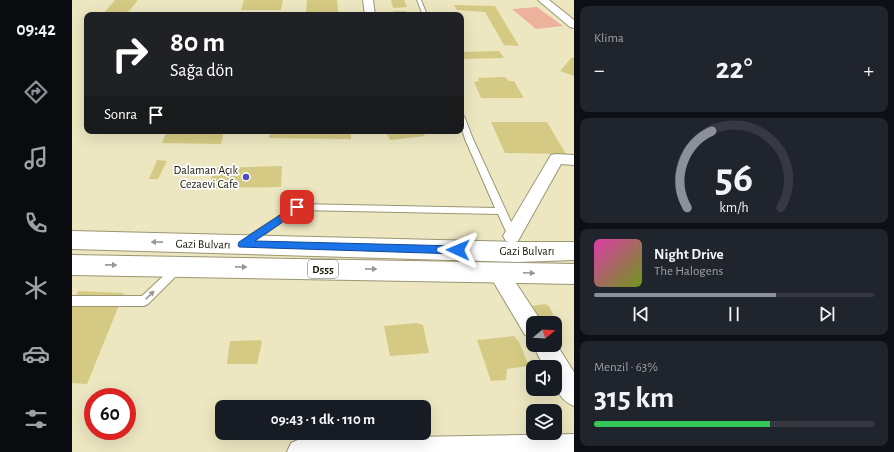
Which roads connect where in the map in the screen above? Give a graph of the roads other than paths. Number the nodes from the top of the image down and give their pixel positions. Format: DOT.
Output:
graph roads {
  1 [pos="368,0"];
  2 [pos="419,0"];
  3 [pos="543,0"];
  4 [pos="370,12"];
  5 [pos="424,12"];
  6 [pos="574,25"];
  7 [pos="464,125"];
  8 [pos="574,160"];
  9 [pos="501,211"];
  10 [pos="72,240"];
  11 [pos="516,244"];
  12 [pos="242,245"];
  13 [pos="574,251"];
  14 [pos="72,265"];
  15 [pos="180,266"];
  16 [pos="497,271"];
  17 [pos="574,274"];
  18 [pos="72,301"];
  19 [pos="526,317"];
  20 [pos="548,352"];
  21 [pos="574,394"];
  22 [pos="574,447"];
  23 [pos="300,452"];
  1 -- 4 [label="street"];
  2 -- 5 [label="lane"];
  3 -- 6 [label="street"];
  7 -- 9 [label="lane"];
  8 -- 11 [label="street"];
  9 -- 11 [label="lane"];
  9 -- 12 [label="lane"];
  12 -- 10 [label="main road, Gazi Bulvarı / D555, one-way"];
  11 -- 12 [label="main road, Gazi Bulvarı / D555"];
  11 -- 13 [label="main road, Gazi Bulvarı / D555"];
  14 -- 15 [label="main road, Gazi Bulvarı / D555, one-way"];
  15 -- 16 [label="main road, Gazi Bulvarı / D555, one-way"];
  18 -- 15 [label="lane, one-way"];
  16 -- 17 [label="main road, Gazi Bulvarı / D555, one-way"];
  16 -- 19 [label="street"];
  20 -- 21 [label="street"];
  22 -- 23 [label="street"];
}
